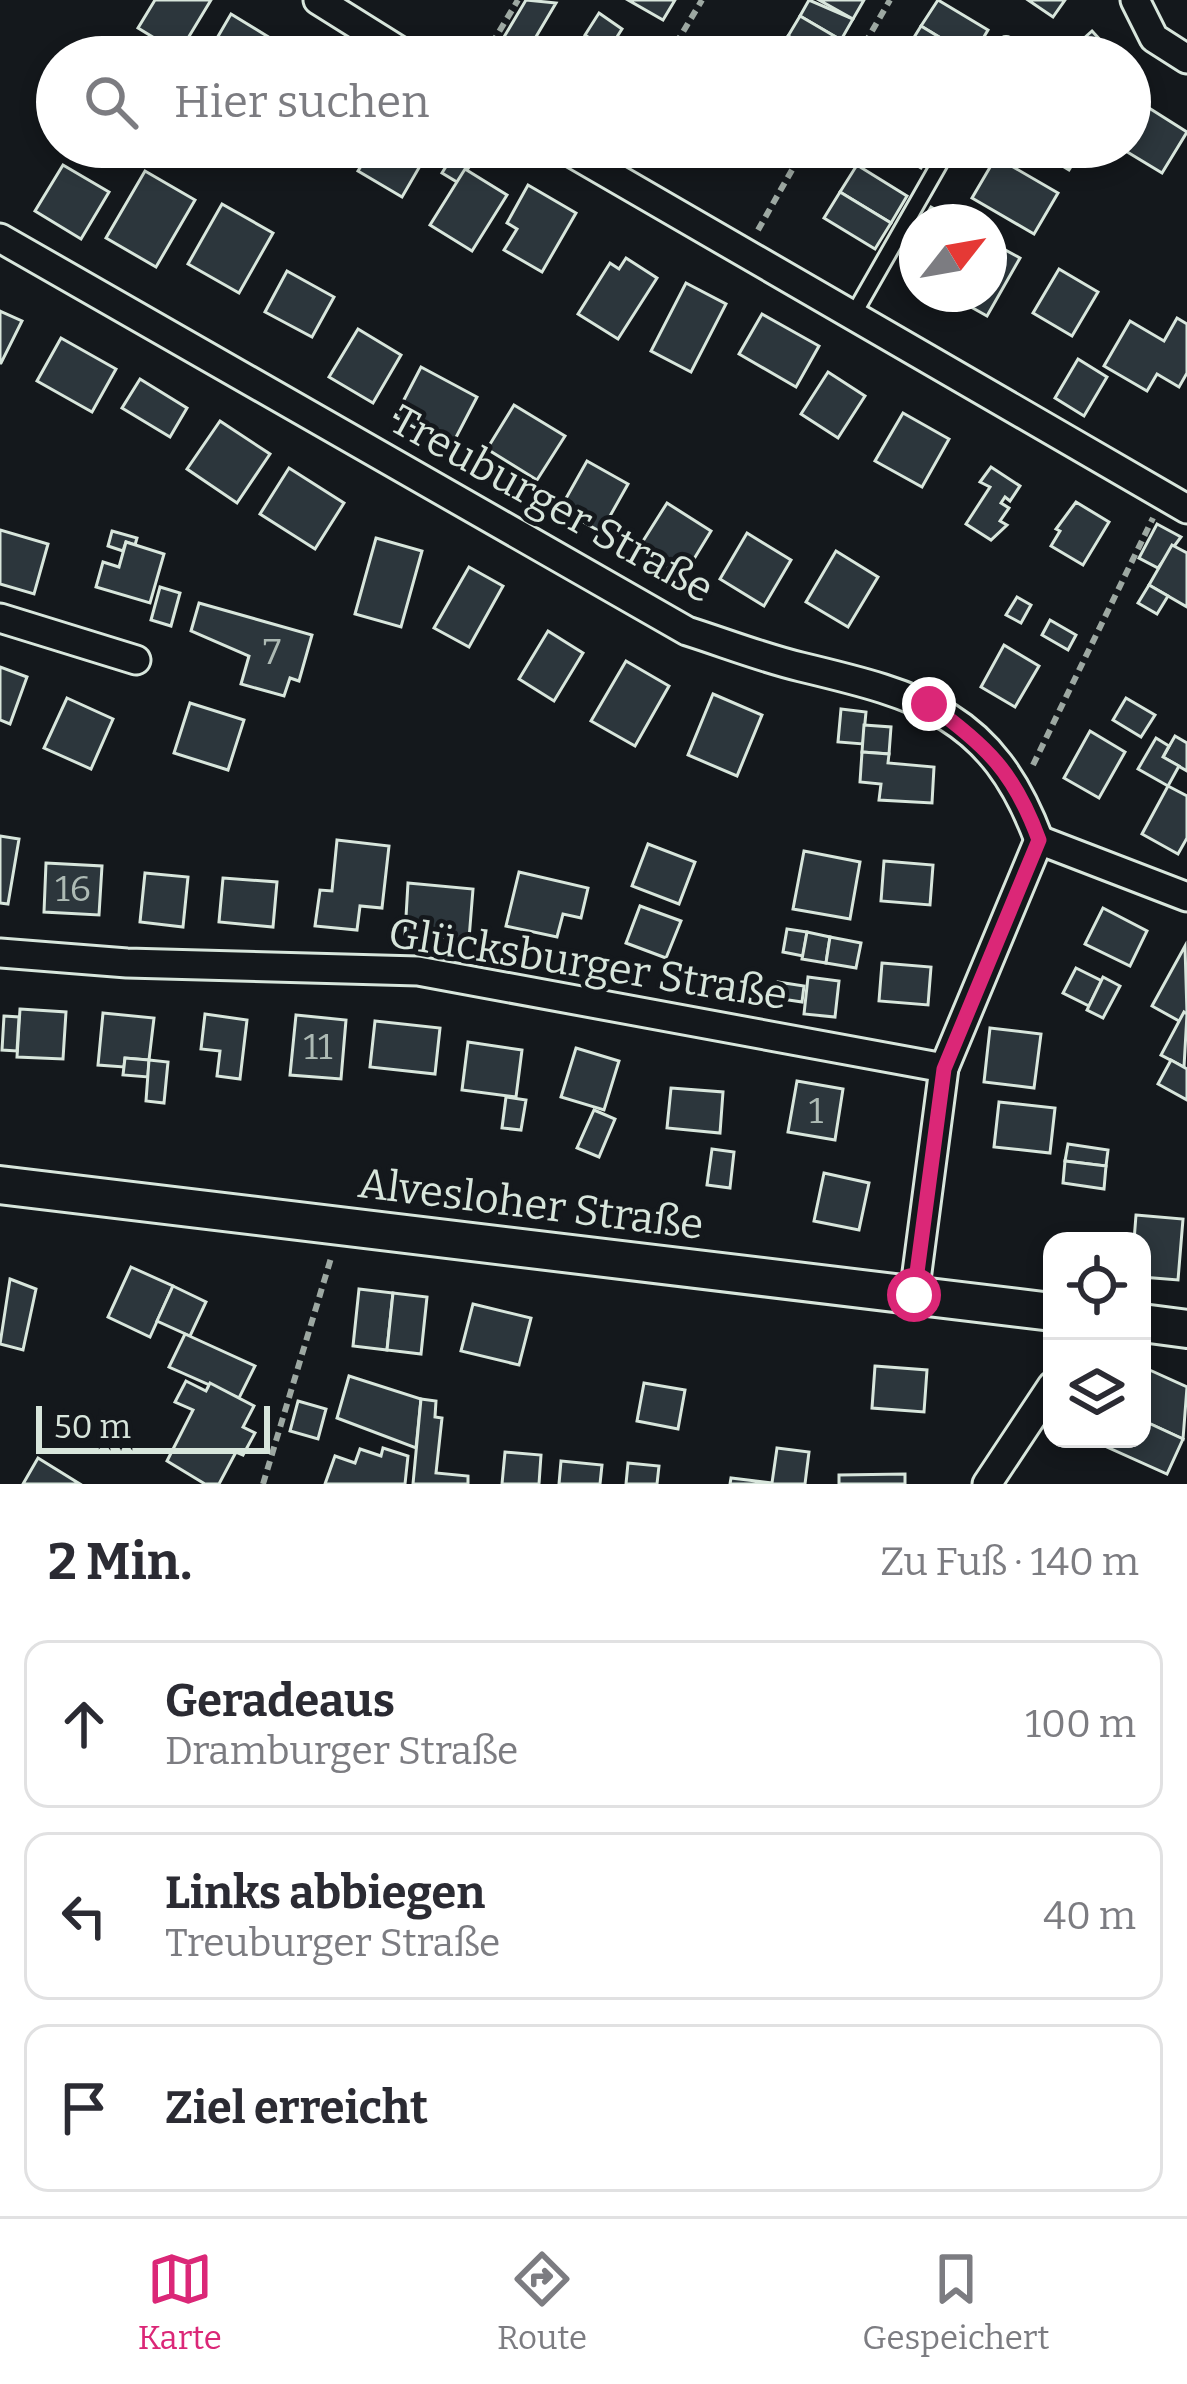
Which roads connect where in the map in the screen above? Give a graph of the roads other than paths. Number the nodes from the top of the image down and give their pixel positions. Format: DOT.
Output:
graph roads {
  1 [pos="318,0"];
  2 [pos="1135,0"];
  3 [pos="376,36"];
  4 [pos="1187,58"];
  5 [pos="598,168"];
  6 [pos="937,168"];
  7 [pos="0,238"];
  8 [pos="852,317"];
  9 [pos="1175,503"];
  10 [pos="0,618"];
  11 [pos="136,660"];
  12 [pos="1039,840"];
  13 [pos="1187,897"];
  14 [pos="0,953"];
  15 [pos="944,1069"];
  16 [pos="0,1185"];
  17 [pos="914,1295"];
  18 [pos="1043,1311"];
  19 [pos="1151,1324"];
  20 [pos="1187,1329"];
  21 [pos="1043,1400"];
  22 [pos="987,1484"];
  1 -- 3 [label="street"];
  2 -- 4 [label="street"];
  5 -- 8 [label="street"];
  6 -- 8 [label="lane"];
  7 -- 12 [label="street, Treuburger Straße"];
  8 -- 9 [label="street"];
  10 -- 11 [label="street"];
  12 -- 13 [label="street"];
  12 -- 15 [label="street"];
  14 -- 15 [label="street, Glücksburger Straße"];
  15 -- 17 [label="street"];
  16 -- 17 [label="street, Alvesloher Straße"];
  17 -- 18 [label="street, Alvesloher Straße"];
  19 -- 20 [label="street"];
  21 -- 22 [label="street"];
}
